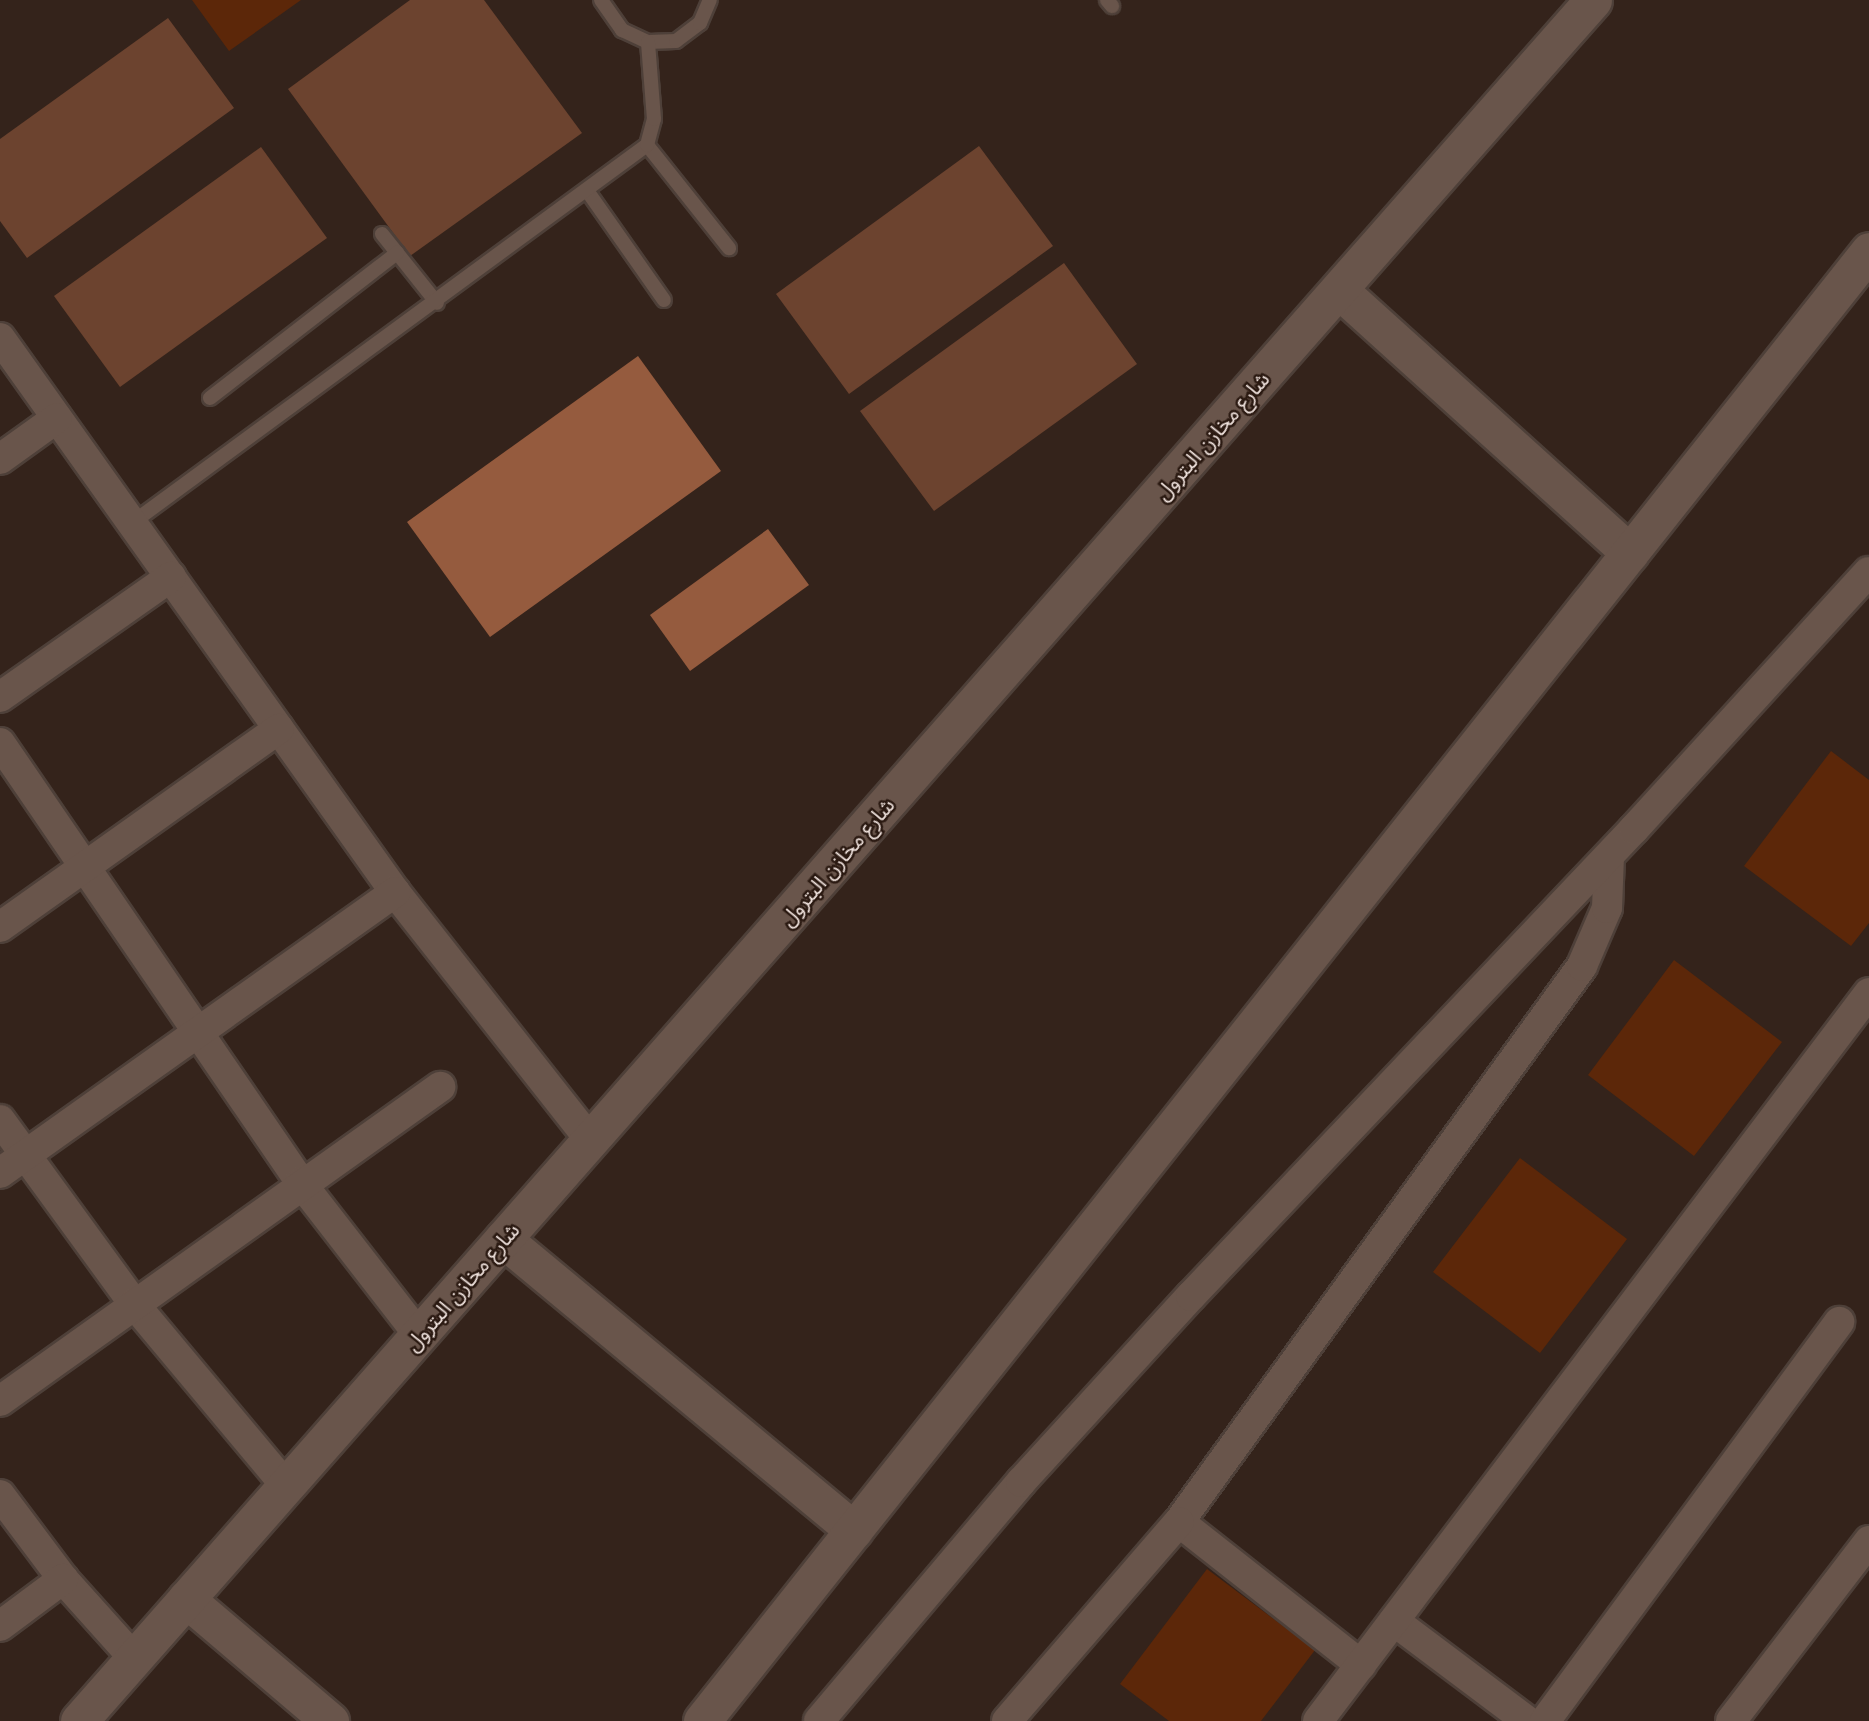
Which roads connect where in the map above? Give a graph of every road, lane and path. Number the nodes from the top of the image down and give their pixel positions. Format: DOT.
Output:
graph roads {
  1 [pos="601,0"];
  2 [pos="710,0"];
  3 [pos="1593,0"];
  4 [pos="648,42"];
  5 [pos="647,145"];
  6 [pos="588,192"];
  7 [pos="382,234"];
  8 [pos="729,248"];
  9 [pos="1869,251"];
  10 [pos="397,253"];
  11 [pos="1339,289"];
  12 [pos="664,300"];
  13 [pos="437,303"];
  14 [pos="0,338"];
  15 [pos="210,398"];
  16 [pos="57,418"];
  17 [pos="0,459"];
  18 [pos="132,523"];
  19 [pos="1630,552"];
  20 [pos="1869,572"];
  21 [pos="171,577"];
  22 [pos="0,697"];
  23 [pos="279,729"];
  24 [pos="0,743"];
  25 [pos="1609,856"];
  26 [pos="87,866"];
  27 [pos="395,892"];
  28 [pos="0,927"];
  29 [pos="1869,993"];
  30 [pos="199,1032"];
  31 [pos="440,1087"];
  32 [pos="0,1120"];
  33 [pos="590,1140"];
  34 [pos="26,1155"];
  35 [pos="0,1173"];
  36 [pos="301,1183"];
  37 [pos="503,1238"];
  38 [pos="134,1304"];
  39 [pos="1839,1322"];
  40 [pos="419,1335"];
  41 [pos="0,1401"];
  42 [pos="286,1486"];
  43 [pos="0,1494"];
  44 [pos="1179,1522"];
  45 [pos="854,1530"];
  46 [pos="1869,1541"];
  47 [pos="63,1579"];
  48 [pos="186,1599"];
  49 [pos="1394,1621"];
  50 [pos="0,1626"];
  51 [pos="134,1658"];
  52 [pos="1360,1665"];
  53 [pos="1012,1719"];
  54 [pos="79,1721"];
  55 [pos="330,1721"];
  56 [pos="702,1721"];
  57 [pos="819,1721"];
  58 [pos="1318,1721"];
  59 [pos="1527,1721"];
  60 [pos="1545,1721"];
  61 [pos="1731,1721"];
  1 -- 4 [label="lane"];
  2 -- 4 [label="lane"];
  3 -- 11 [label="street, شارع مخازن البترول"];
  4 -- 5 [label="lane"];
  5 -- 6 [label="lane"];
  5 -- 8 [label="lane"];
  6 -- 12 [label="lane"];
  6 -- 13 [label="lane"];
  7 -- 10 [label="lane"];
  9 -- 19 [label="street"];
  10 -- 13 [label="lane"];
  10 -- 15 [label="lane"];
  11 -- 19 [label="street"];
  11 -- 33 [label="street, شارع مخازن البترول"];
  13 -- 18 [label="lane"];
  14 -- 16 [label="street"];
  16 -- 17 [label="street"];
  16 -- 18 [label="street"];
  18 -- 21 [label="street"];
  19 -- 45 [label="street"];
  20 -- 25 [label="street"];
  21 -- 22 [label="street"];
  21 -- 23 [label="street"];
  23 -- 26 [label="street"];
  23 -- 27 [label="street"];
  24 -- 26 [label="street"];
  25 -- 44 [label="street"];
  25 -- 57 [label="street"];
  26 -- 28 [label="street"];
  26 -- 30 [label="street"];
  27 -- 30 [label="street"];
  27 -- 33 [label="street"];
  29 -- 49 [label="street"];
  30 -- 34 [label="street"];
  30 -- 36 [label="street"];
  31 -- 36 [label="street"];
  32 -- 34 [label="street"];
  33 -- 37 [label="street, شارع مخازن البترول"];
  34 -- 35 [label="street"];
  34 -- 38 [label="street"];
  36 -- 38 [label="street"];
  36 -- 40 [label="street"];
  37 -- 40 [label="street, شارع مخازن البترول"];
  37 -- 45 [label="street"];
  38 -- 41 [label="street"];
  38 -- 42 [label="street"];
  39 -- 60 [label="street"];
  40 -- 42 [label="street, شارع مخازن البترول"];
  42 -- 48 [label="street, شارع مخازن البترول"];
  43 -- 47 [label="street"];
  44 -- 52 [label="street"];
  44 -- 53 [label="street"];
  45 -- 56 [label="street"];
  46 -- 61 [label="street"];
  47 -- 50 [label="street"];
  47 -- 51 [label="street"];
  48 -- 51 [label="street, شارع مخازن البترول"];
  48 -- 55 [label="street"];
  49 -- 52 [label="street"];
  49 -- 59 [label="street"];
  51 -- 54 [label="street, شارع مخازن البترول"];
  52 -- 58 [label="street"];
}
